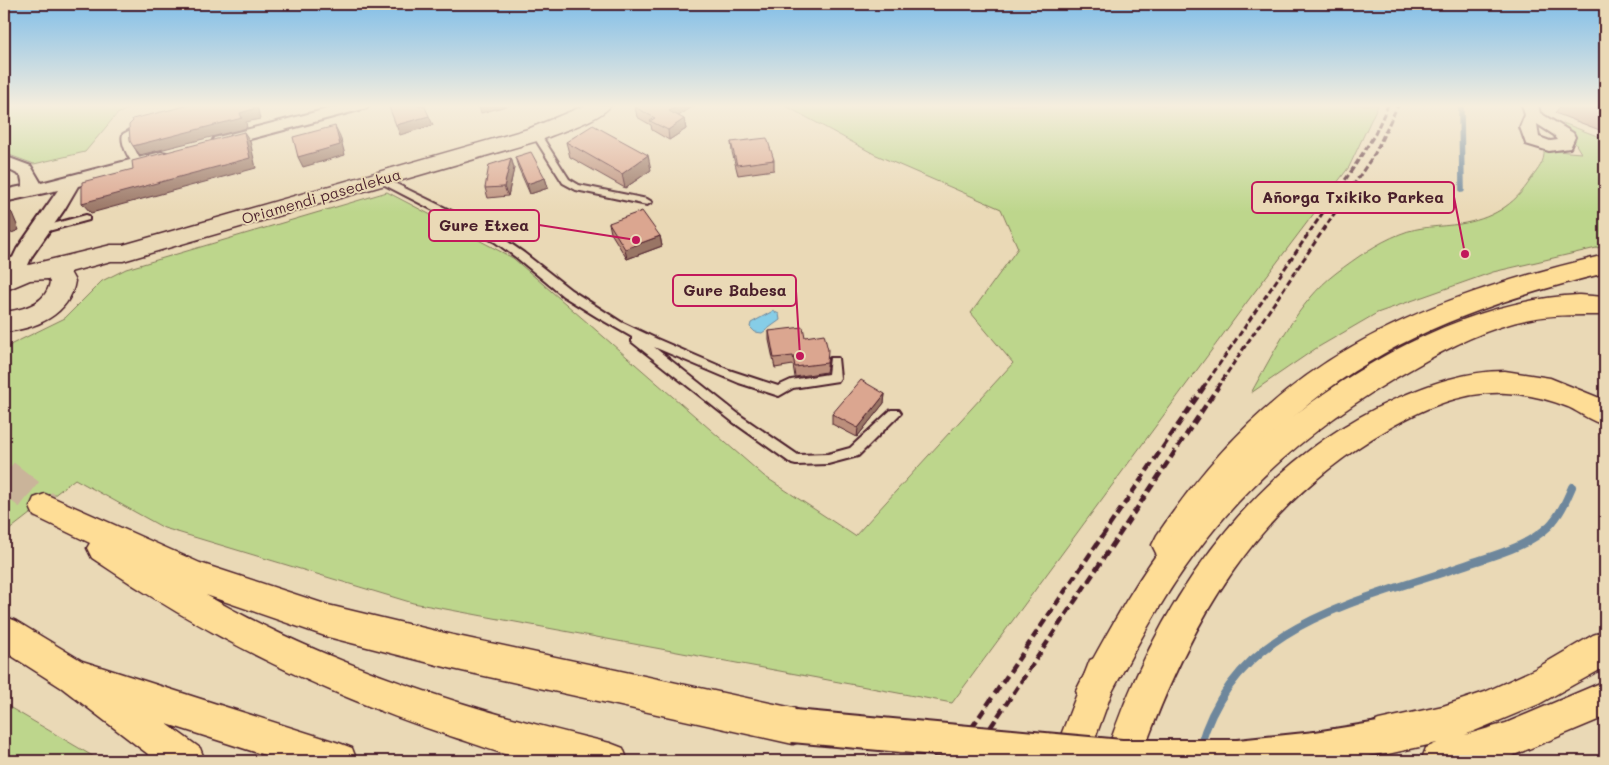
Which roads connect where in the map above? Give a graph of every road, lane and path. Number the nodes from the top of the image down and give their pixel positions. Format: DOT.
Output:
graph roads {
  1 [pos="126,141"];
  2 [pos="224,141"];
  3 [pos="513,141"];
  4 [pos="540,141"];
  5 [pos="1534,141"];
  6 [pos="1565,141"];
  7 [pos="204,146"];
  8 [pos="175,153"];
  9 [pos="4,161"];
  10 [pos="137,163"];
  11 [pos="380,179"];
  12 [pos="70,182"];
  13 [pos="32,189"];
  14 [pos="4,196"];
  15 [pos="647,202"];
  16 [pos="86,218"];
  17 [pos="42,230"];
  18 [pos="123,253"];
  19 [pos="1605,264"];
  20 [pos="17,270"];
  21 [pos="61,292"];
  22 [pos="1605,306"];
  23 [pos="614,322"];
  24 [pos="10,323"];
  25 [pos="834,361"];
  26 [pos="895,413"];
  27 [pos="1605,414"];
  28 [pos="4,632"];
  29 [pos="1605,646"];
  30 [pos="74,676"];
  31 [pos="1094,691"];
  32 [pos="1605,699"];
  33 [pos="793,726"];
  34 [pos="187,761"];
  35 [pos="339,761"];
  36 [pos="610,761"];
  37 [pos="978,761"];
  38 [pos="1069,761"];
  39 [pos="1122,761"];
  40 [pos="1439,761"];
  1 -- 10 [label="lane"];
  2 -- 7 [label="street"];
  3 -- 11 [label="street, Oriamendi pasealekua"];
  4 -- 15 [label="lane"];
  5 -- 6 [label="street"];
  8 -- 10 [label="street"];
  9 -- 13 [label="street"];
  10 -- 12 [label="street"];
  11 -- 18 [label="street, Oriamendi pasealekua"];
  11 -- 23 [label="lane"];
  12 -- 13 [label="street"];
  12 -- 17 [label="street"];
  13 -- 14 [label="street"];
  16 -- 17 [label="lane"];
  17 -- 20 [label="street"];
  18 -- 20 [label="street, Oriamendi pasealekua"];
  18 -- 21 [label="street, Oriamendi pasealekua"];
  19 -- 31 [label="main road"];
  20 -- 21 [label="street"];
  21 -- 24 [label="street, Oriamendi pasealekua"];
  22 -- 31 [label="main road"];
  23 -- 25 [label="lane"];
  23 -- 26 [label="lane"];
  27 -- 39 [label="main road"];
  28 -- 30 [label="main road"];
  29 -- 33 [label="main road, bridge"];
  30 -- 34 [label="main road"];
  30 -- 35 [label="main road"];
  31 -- 38 [label="main road"];
  32 -- 40 [label="main road"];
  33 -- 36 [label="main road"];
  33 -- 37 [label="main road, bridge"];
}
